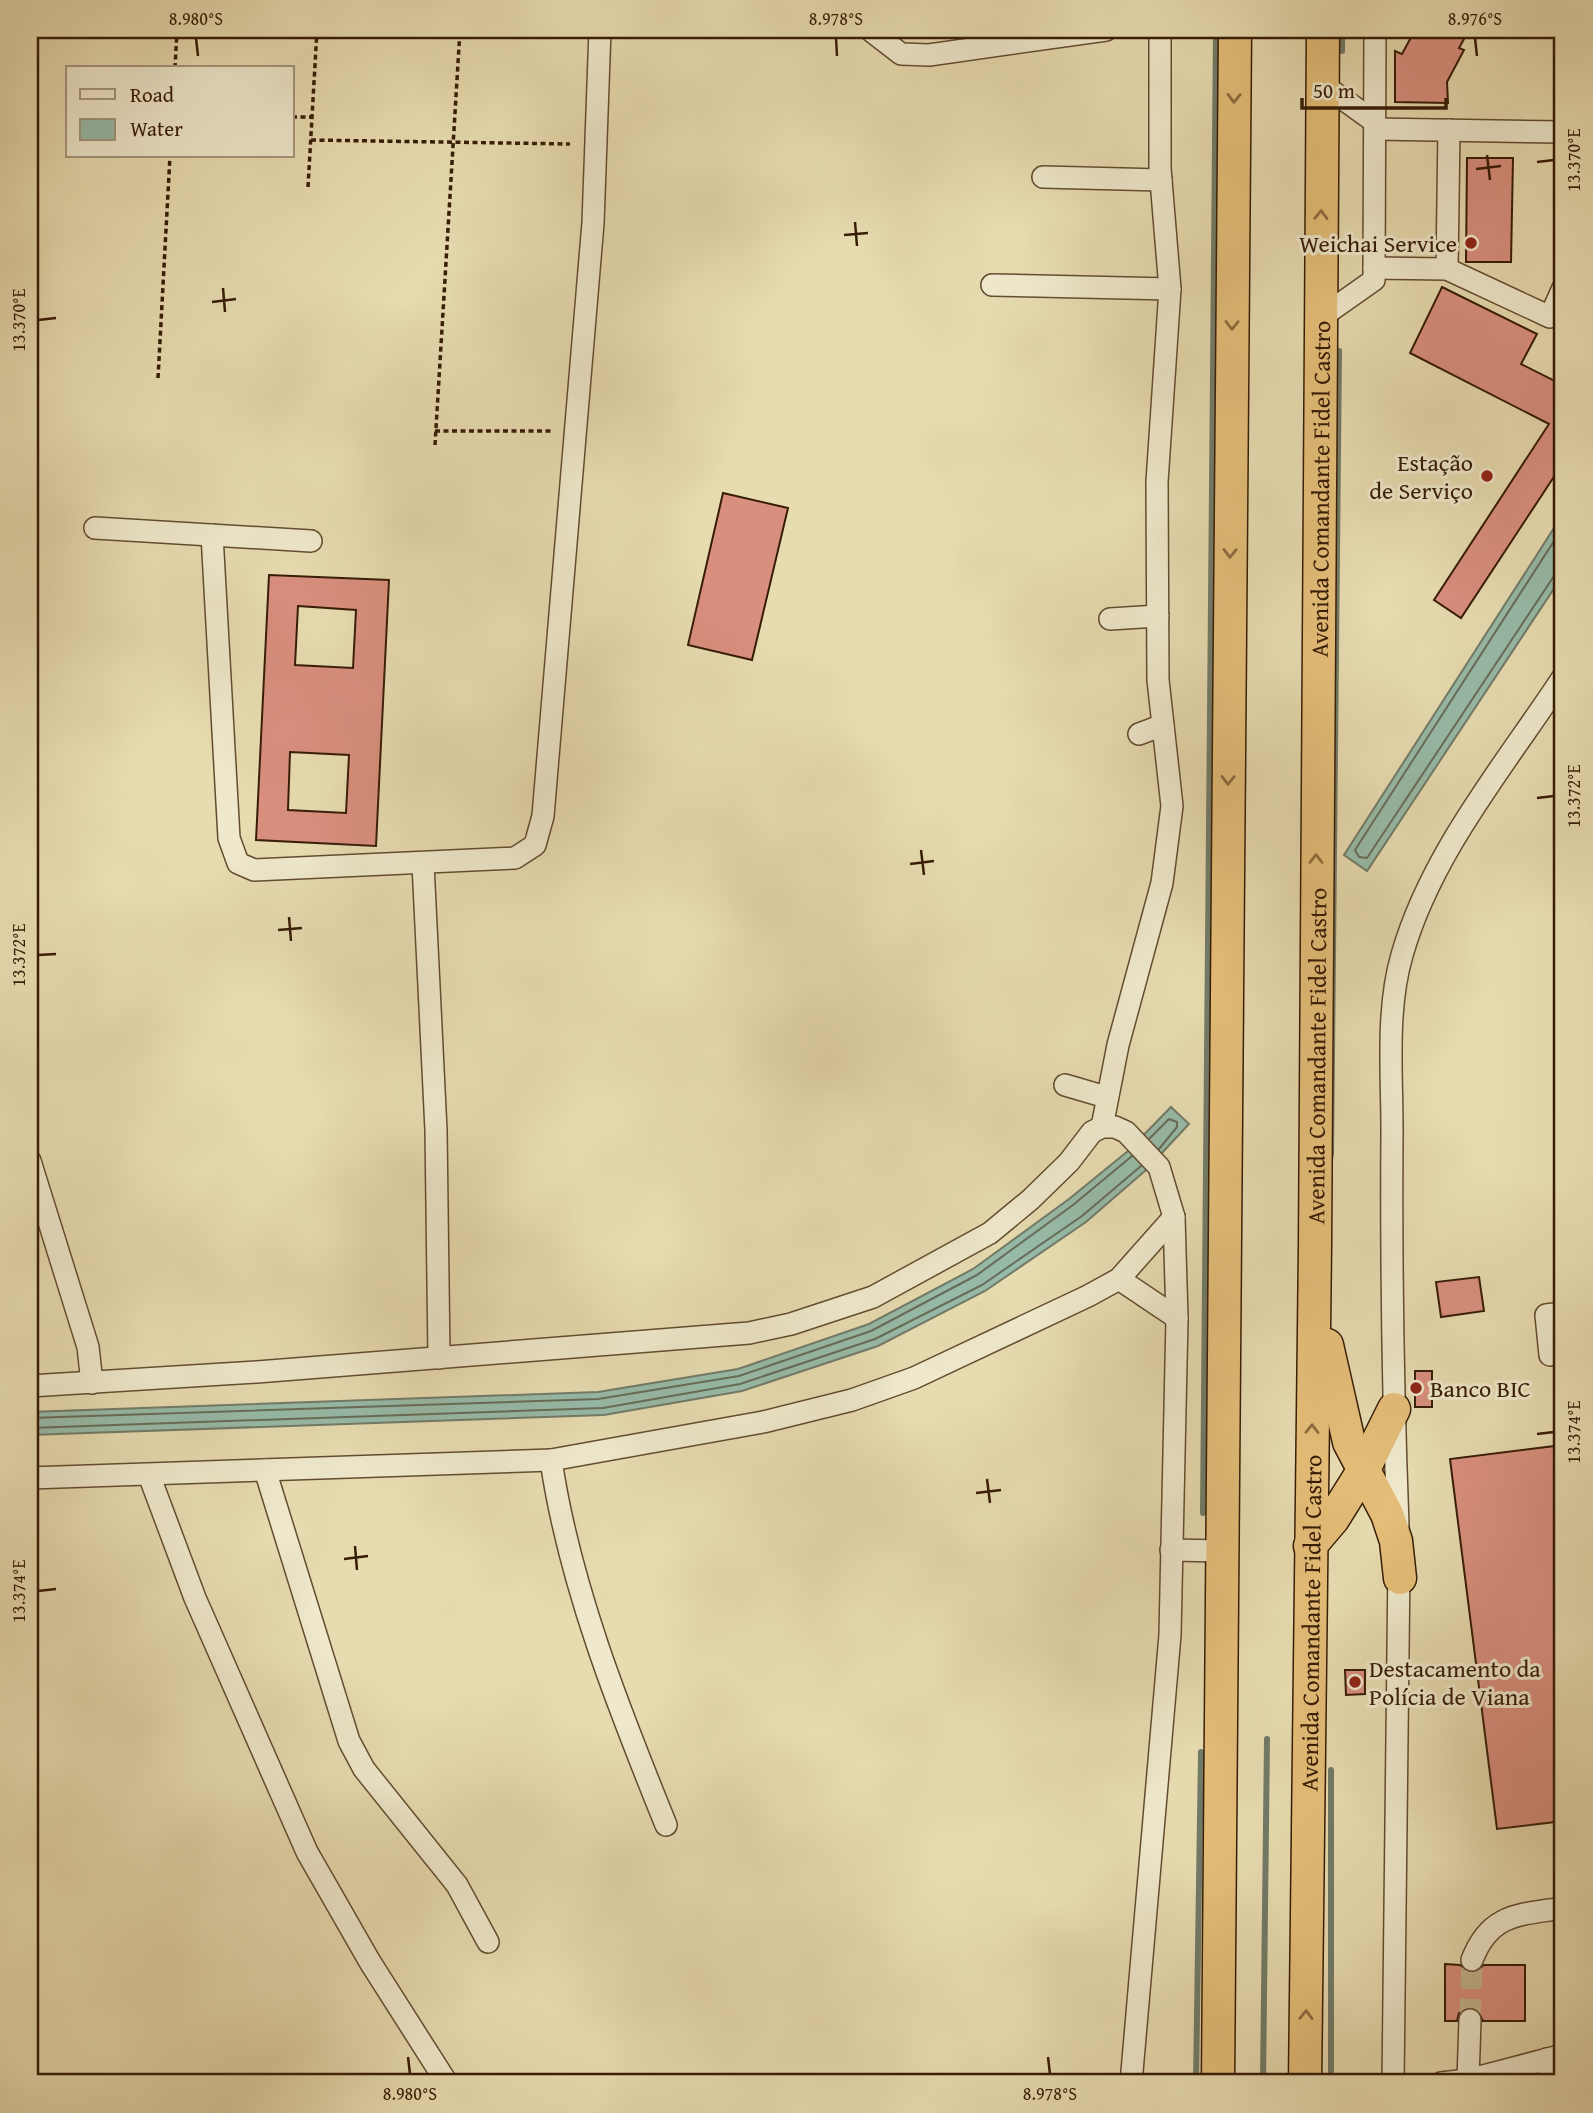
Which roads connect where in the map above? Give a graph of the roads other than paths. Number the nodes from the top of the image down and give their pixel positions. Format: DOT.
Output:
graph roads {
  1 [pos="600,30"];
  2 [pos="870,30"];
  3 [pos="1106,30"];
  4 [pos="1160,30"];
  5 [pos="1235,30"];
  6 [pos="1323,30"];
  7 [pos="1375,30"];
  8 [pos="1322,84"];
  9 [pos="1375,125"];
  10 [pos="1449,130"];
  11 [pos="1563,132"];
  12 [pos="1043,177"];
  13 [pos="1161,180"];
  14 [pos="1374,268"];
  15 [pos="1447,269"];
  16 [pos="992,285"];
  17 [pos="1563,288"];
  18 [pos="1170,289"];
  19 [pos="1320,318"];
  20 [pos="95,528"];
  21 [pos="212,535"];
  22 [pos="311,541"];
  23 [pos="1158,616"];
  24 [pos="1110,619"];
  25 [pos="1563,677"];
  26 [pos="1163,725"];
  27 [pos="1139,734"];
  28 [pos="423,863"];
  29 [pos="1065,1085"];
  30 [pos="1106,1097"];
  31 [pos="1101,1126"];
  32 [pos="30,1161"];
  33 [pos="1174,1217"];
  34 [pos="1315,1246"];
  35 [pos="1119,1279"];
  36 [pos="1563,1313"];
  37 [pos="1177,1318"];
  38 [pos="1550,1355"];
  39 [pos="439,1358"];
  40 [pos="92,1383"];
  41 [pos="30,1386"];
  42 [pos="1394,1409"];
  43 [pos="551,1460"];
  44 [pos="265,1470"];
  45 [pos="1363,1471"];
  46 [pos="149,1475"];
  47 [pos="30,1478"];
  48 [pos="1333,1520"];
  49 [pos="1396,1541"];
  50 [pos="1310,1546"];
  51 [pos="1171,1550"];
  52 [pos="1224,1551"];
  53 [pos="1400,1578"];
  54 [pos="666,1825"];
  55 [pos="1563,1908"];
  56 [pos="488,1942"];
  57 [pos="1472,1960"];
  58 [pos="1470,2020"];
  59 [pos="1555,2057"];
  60 [pos="1468,2080"];
  61 [pos="447,2083"];
  62 [pos="1131,2083"];
  63 [pos="1218,2083"];
  64 [pos="1305,2083"];
  65 [pos="1393,2083"];
  66 [pos="1441,2083"];
  67 [pos="1550,2083"];
  1 -- 28 [label="street"];
  2 -- 3 [label="street"];
  4 -- 13 [label="street"];
  5 -- 52 [label="highway, one-way"];
  6 -- 8 [label="highway, Avenida Comandante Fidel Castro"];
  7 -- 9 [label="street"];
  8 -- 9 [label="street"];
  19 -- 8 [label="highway, Avenida Comandante Fidel Castro, one-way"];
  9 -- 10 [label="street"];
  9 -- 14 [label="street"];
  10 -- 11 [label="street"];
  10 -- 15 [label="street"];
  12 -- 13 [label="street"];
  13 -- 18 [label="street"];
  14 -- 15 [label="street"];
  14 -- 19 [label="street"];
  15 -- 17 [label="street"];
  16 -- 18 [label="street"];
  18 -- 23 [label="street"];
  34 -- 19 [label="highway, Avenida Comandante Fidel Castro, one-way"];
  20 -- 21 [label="street"];
  21 -- 22 [label="street"];
  21 -- 28 [label="street"];
  23 -- 24 [label="street"];
  23 -- 26 [label="street"];
  25 -- 42 [label="street"];
  26 -- 27 [label="street"];
  26 -- 30 [label="street"];
  28 -- 39 [label="street"];
  29 -- 30 [label="street"];
  30 -- 31 [label="street"];
  31 -- 33 [label="street"];
  31 -- 39 [label="street"];
  32 -- 40 [label="street"];
  33 -- 35 [label="street"];
  33 -- 37 [label="street"];
  34 -- 45 [label="highway"];
  50 -- 34 [label="highway, Avenida Comandante Fidel Castro, one-way"];
  35 -- 37 [label="street"];
  35 -- 43 [label="street"];
  36 -- 38 [label="street"];
  37 -- 51 [label="street"];
  39 -- 40 [label="street"];
  40 -- 41 [label="street"];
  42 -- 45 [label="highway"];
  42 -- 53 [label="street"];
  43 -- 44 [label="street"];
  43 -- 54 [label="street"];
  44 -- 46 [label="street"];
  44 -- 56 [label="street"];
  45 -- 48 [label="highway"];
  45 -- 49 [label="highway"];
  46 -- 47 [label="street"];
  46 -- 61 [label="street"];
  48 -- 49 [label="highway"];
  48 -- 50 [label="highway"];
  49 -- 53 [label="highway"];
  64 -- 50 [label="highway, Avenida Comandante Fidel Castro, one-way"];
  51 -- 52 [label="street"];
  51 -- 62 [label="street"];
  52 -- 63 [label="highway"];
  53 -- 65 [label="street"];
  55 -- 57 [label="street"];
  58 -- 60 [label="street"];
  59 -- 60 [label="street"];
  59 -- 67 [label="street"];
  60 -- 66 [label="street"];
}
